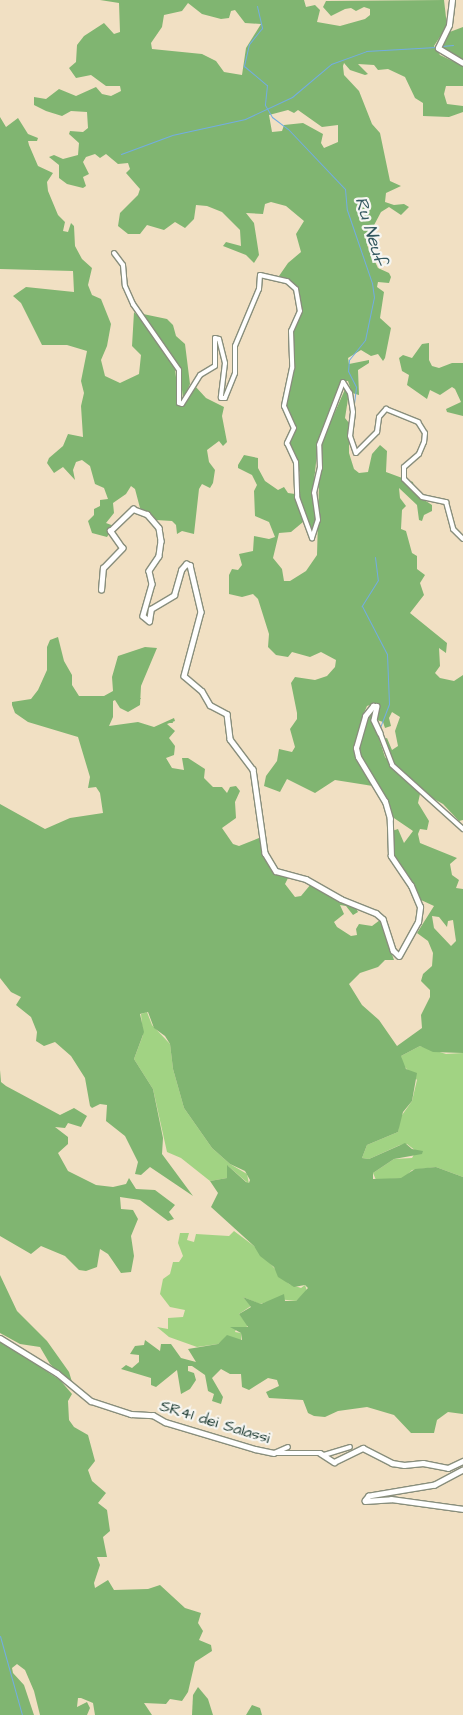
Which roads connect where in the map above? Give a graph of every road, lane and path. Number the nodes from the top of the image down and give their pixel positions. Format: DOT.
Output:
graph roads {
  1 [pos="452,0"];
  2 [pos="463,64"];
  3 [pos="114,253"];
  4 [pos="463,539"];
  5 [pos="101,590"];
  6 [pos="380,733"];
  7 [pos="463,829"];
  8 [pos="0,1338"];
  9 [pos="288,1447"];
  10 [pos="350,1447"];
  11 [pos="274,1453"];
  12 [pos="324,1455"];
  13 [pos="463,1462"];
  14 [pos="463,1470"];
  15 [pos="463,1509"];
  1 -- 2 [label="main road"];
  3 -- 4 [label="street"];
  5 -- 6 [label="street"];
  6 -- 7 [label="street"];
  8 -- 11 [label="street, SR41 dei Salassi"];
  9 -- 11 [label="street"];
  10 -- 12 [label="street"];
  11 -- 12 [label="street, SR41 dei Salassi"];
  12 -- 13 [label="street, SR41 dei Salassi"];
  14 -- 15 [label="street"];
}
